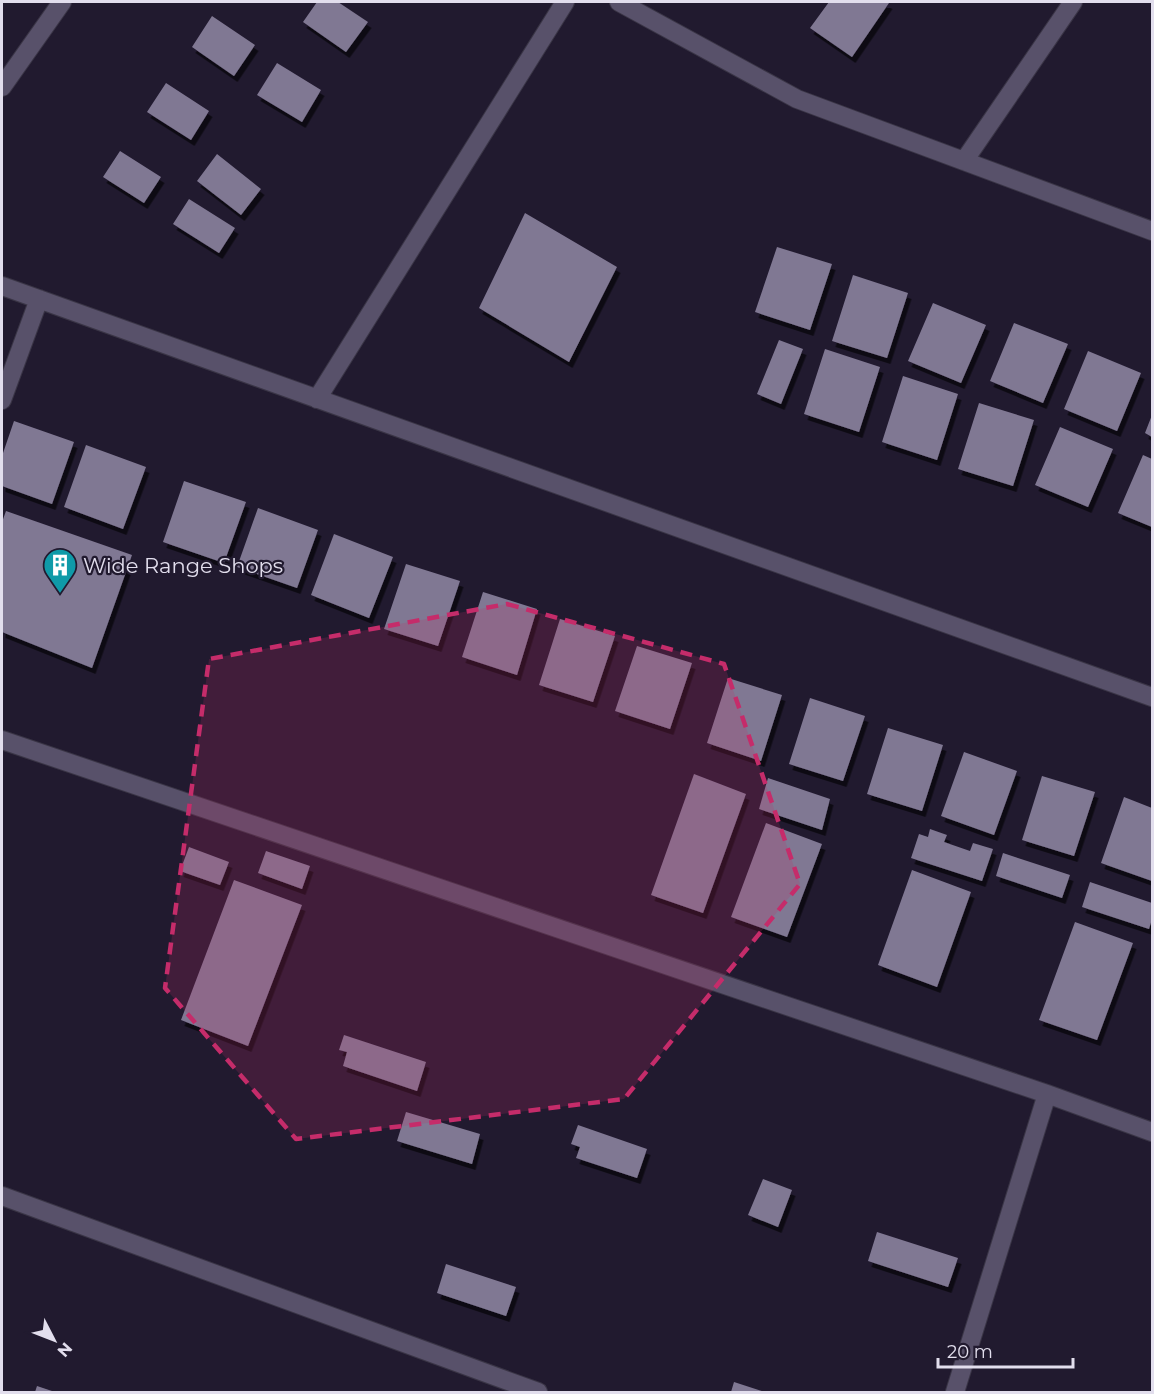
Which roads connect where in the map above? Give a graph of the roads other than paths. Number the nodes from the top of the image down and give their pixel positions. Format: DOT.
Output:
graph roads {
  1 [pos="62,2"];
  2 [pos="565,2"];
  3 [pos="619,2"];
  4 [pos="1073,2"];
  5 [pos="2,87"];
  6 [pos="964,161"];
  7 [pos="1152,231"];
  8 [pos="2,286"];
  9 [pos="39,299"];
  10 [pos="317,399"];
  11 [pos="2,400"];
  12 [pos="1152,697"];
  13 [pos="2,740"];
  14 [pos="1047,1094"];
  15 [pos="1152,1132"];
  16 [pos="2,1196"];
  17 [pos="538,1392"];
  18 [pos="956,1392"];
  1 -- 5 [label="street"];
  2 -- 10 [label="street"];
  3 -- 6 [label="street"];
  4 -- 6 [label="street"];
  6 -- 7 [label="street"];
  8 -- 9 [label="street"];
  9 -- 10 [label="street"];
  9 -- 11 [label="street"];
  10 -- 12 [label="street"];
  13 -- 14 [label="street"];
  14 -- 15 [label="street"];
  14 -- 18 [label="street"];
  16 -- 17 [label="street"];
}
